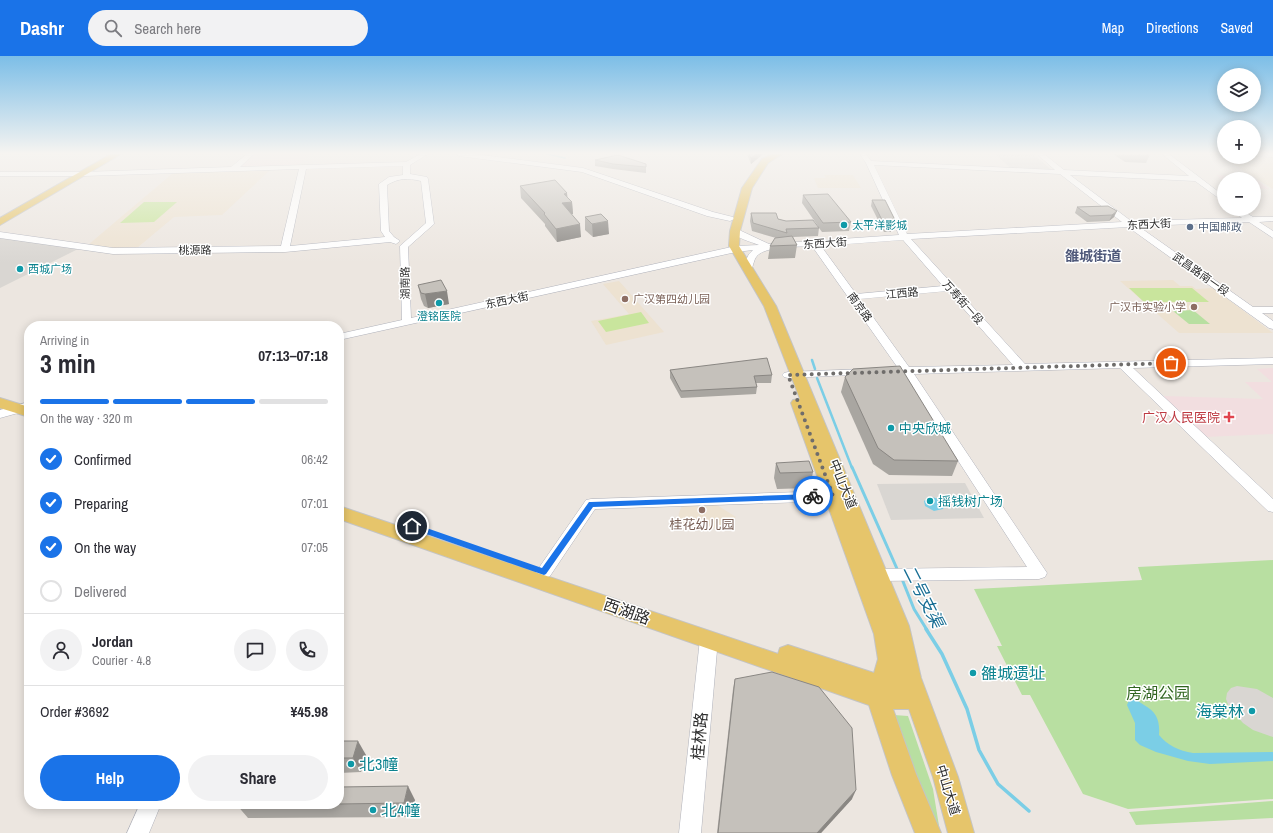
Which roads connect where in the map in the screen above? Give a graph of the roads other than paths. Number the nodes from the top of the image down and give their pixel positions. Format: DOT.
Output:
graph roads {
  1 [pos="49,190"];
  2 [pos="52,190"];
  3 [pos="298,190"];
  4 [pos="383,190"];
  5 [pos="426,190"];
  6 [pos="641,190"];
  7 [pos="741,190"];
  8 [pos="746,190"];
  9 [pos="882,190"];
  10 [pos="1085,190"];
  11 [pos="1244,216"];
  12 [pos="0,217"];
  13 [pos="1247,218"];
  14 [pos="1273,218"];
  15 [pos="0,222"];
  16 [pos="1129,223"];
  17 [pos="1273,234"];
  18 [pos="0,235"];
  19 [pos="904,236"];
  20 [pos="391,239"];
  21 [pos="732,241"];
  22 [pos="815,244"];
  23 [pos="404,246"];
  24 [pos="765,246"];
  25 [pos="285,249"];
  26 [pos="747,268"];
  27 [pos="950,288"];
  28 [pos="853,297"];
  29 [pos="1252,310"];
  30 [pos="1273,310"];
  31 [pos="406,319"];
  32 [pos="1273,326"];
  33 [pos="344,332"];
  34 [pos="344,336"];
  35 [pos="1273,361"];
  36 [pos="1124,365"];
  37 [pos="1022,368"];
  38 [pos="891,371"];
  39 [pos="906,371"];
  40 [pos="876,372"];
  41 [pos="793,374"];
  42 [pos="0,395"];
  43 [pos="17,407"];
  44 [pos="833,496"];
  45 [pos="344,502"];
  46 [pos="1273,507"];
  47 [pos="344,514"];
  48 [pos="544,572"];
  49 [pos="893,575"];
  50 [pos="709,639"];
  51 [pos="914,691"];
  52 [pos="880,692"];
  53 [pos="150,809"];
  54 [pos="138,833"];
  55 [pos="690,833"];
  56 [pos="928,833"];
  57 [pos="961,833"];
  1 -- 12 [label="main road"];
  2 -- 15 [label="main road"];
  3 -- 25 [label="street"];
  4 -- 20 [label="street"];
  5 -- 23 [label="street"];
  6 -- 21 [label="street"];
  7 -- 21 [label="main road"];
  8 -- 21 [label="main road"];
  9 -- 19 [label="street, 万寿街一段"];
  10 -- 16 [label="street, 武昌路南一段"];
  11 -- 13 [label="street"];
  13 -- 14 [label="street, 东西大街"];
  13 -- 16 [label="street, 东西大街"];
  13 -- 17 [label="street"];
  16 -- 19 [label="street, 东西大街"];
  16 -- 29 [label="street, 武昌路南一段"];
  18 -- 25 [label="street, 桃源路"];
  19 -- 22 [label="street, 东西大街"];
  19 -- 24 [label="street, 东西大街"];
  19 -- 27 [label="street, 万寿街一段"];
  20 -- 23 [label="street"];
  20 -- 25 [label="street, 桃源路"];
  21 -- 24 [label="street, 东西大街"];
  21 -- 24 [label="street"];
  21 -- 26 [label="main road, 中山大道"];
  21 -- 31 [label="street, 东西大街"];
  21 -- 34 [label="street, 东西大街"];
  21 -- 41 [label="main road, 中山大道"];
  22 -- 24 [label="street, 东西大街"];
  22 -- 28 [label="street, 南京路"];
  23 -- 31 [label="street, 湖南路"];
  24 -- 26 [label="street"];
  26 -- 41 [label="main road, 中山大道"];
  27 -- 28 [label="street, 江西路"];
  27 -- 37 [label="street, 万寿街一段"];
  28 -- 39 [label="street, 南京路"];
  29 -- 30 [label="street"];
  29 -- 32 [label="street, 武昌路南一段"];
  31 -- 33 [label="street, 东西大街"];
  35 -- 36 [label="street"];
  36 -- 37 [label="street"];
  36 -- 46 [label="street"];
  37 -- 39 [label="street"];
  38 -- 39 [label="street"];
  39 -- 49 [label="street, 南京路"];
  40 -- 41 [label="street"];
  41 -- 44 [label="main road, 中山大道"];
  41 -- 49 [label="main road, 中山大道"];
  42 -- 43 [label="main road"];
  44 -- 48 [label="street"];
  44 -- 52 [label="main road, 中山大道"];
  45 -- 48 [label="main road, 西湖路"];
  47 -- 50 [label="main road, 西湖路"];
  48 -- 52 [label="main road, 西湖路"];
  49 -- 51 [label="main road, 中山大道"];
  50 -- 52 [label="main road, 西湖路"];
  50 -- 55 [label="street, 桂林路"];
  51 -- 52 [label="main road"];
  51 -- 57 [label="main road, 中山大道"];
  52 -- 56 [label="main road"];
  53 -- 54 [label="street"];
}
